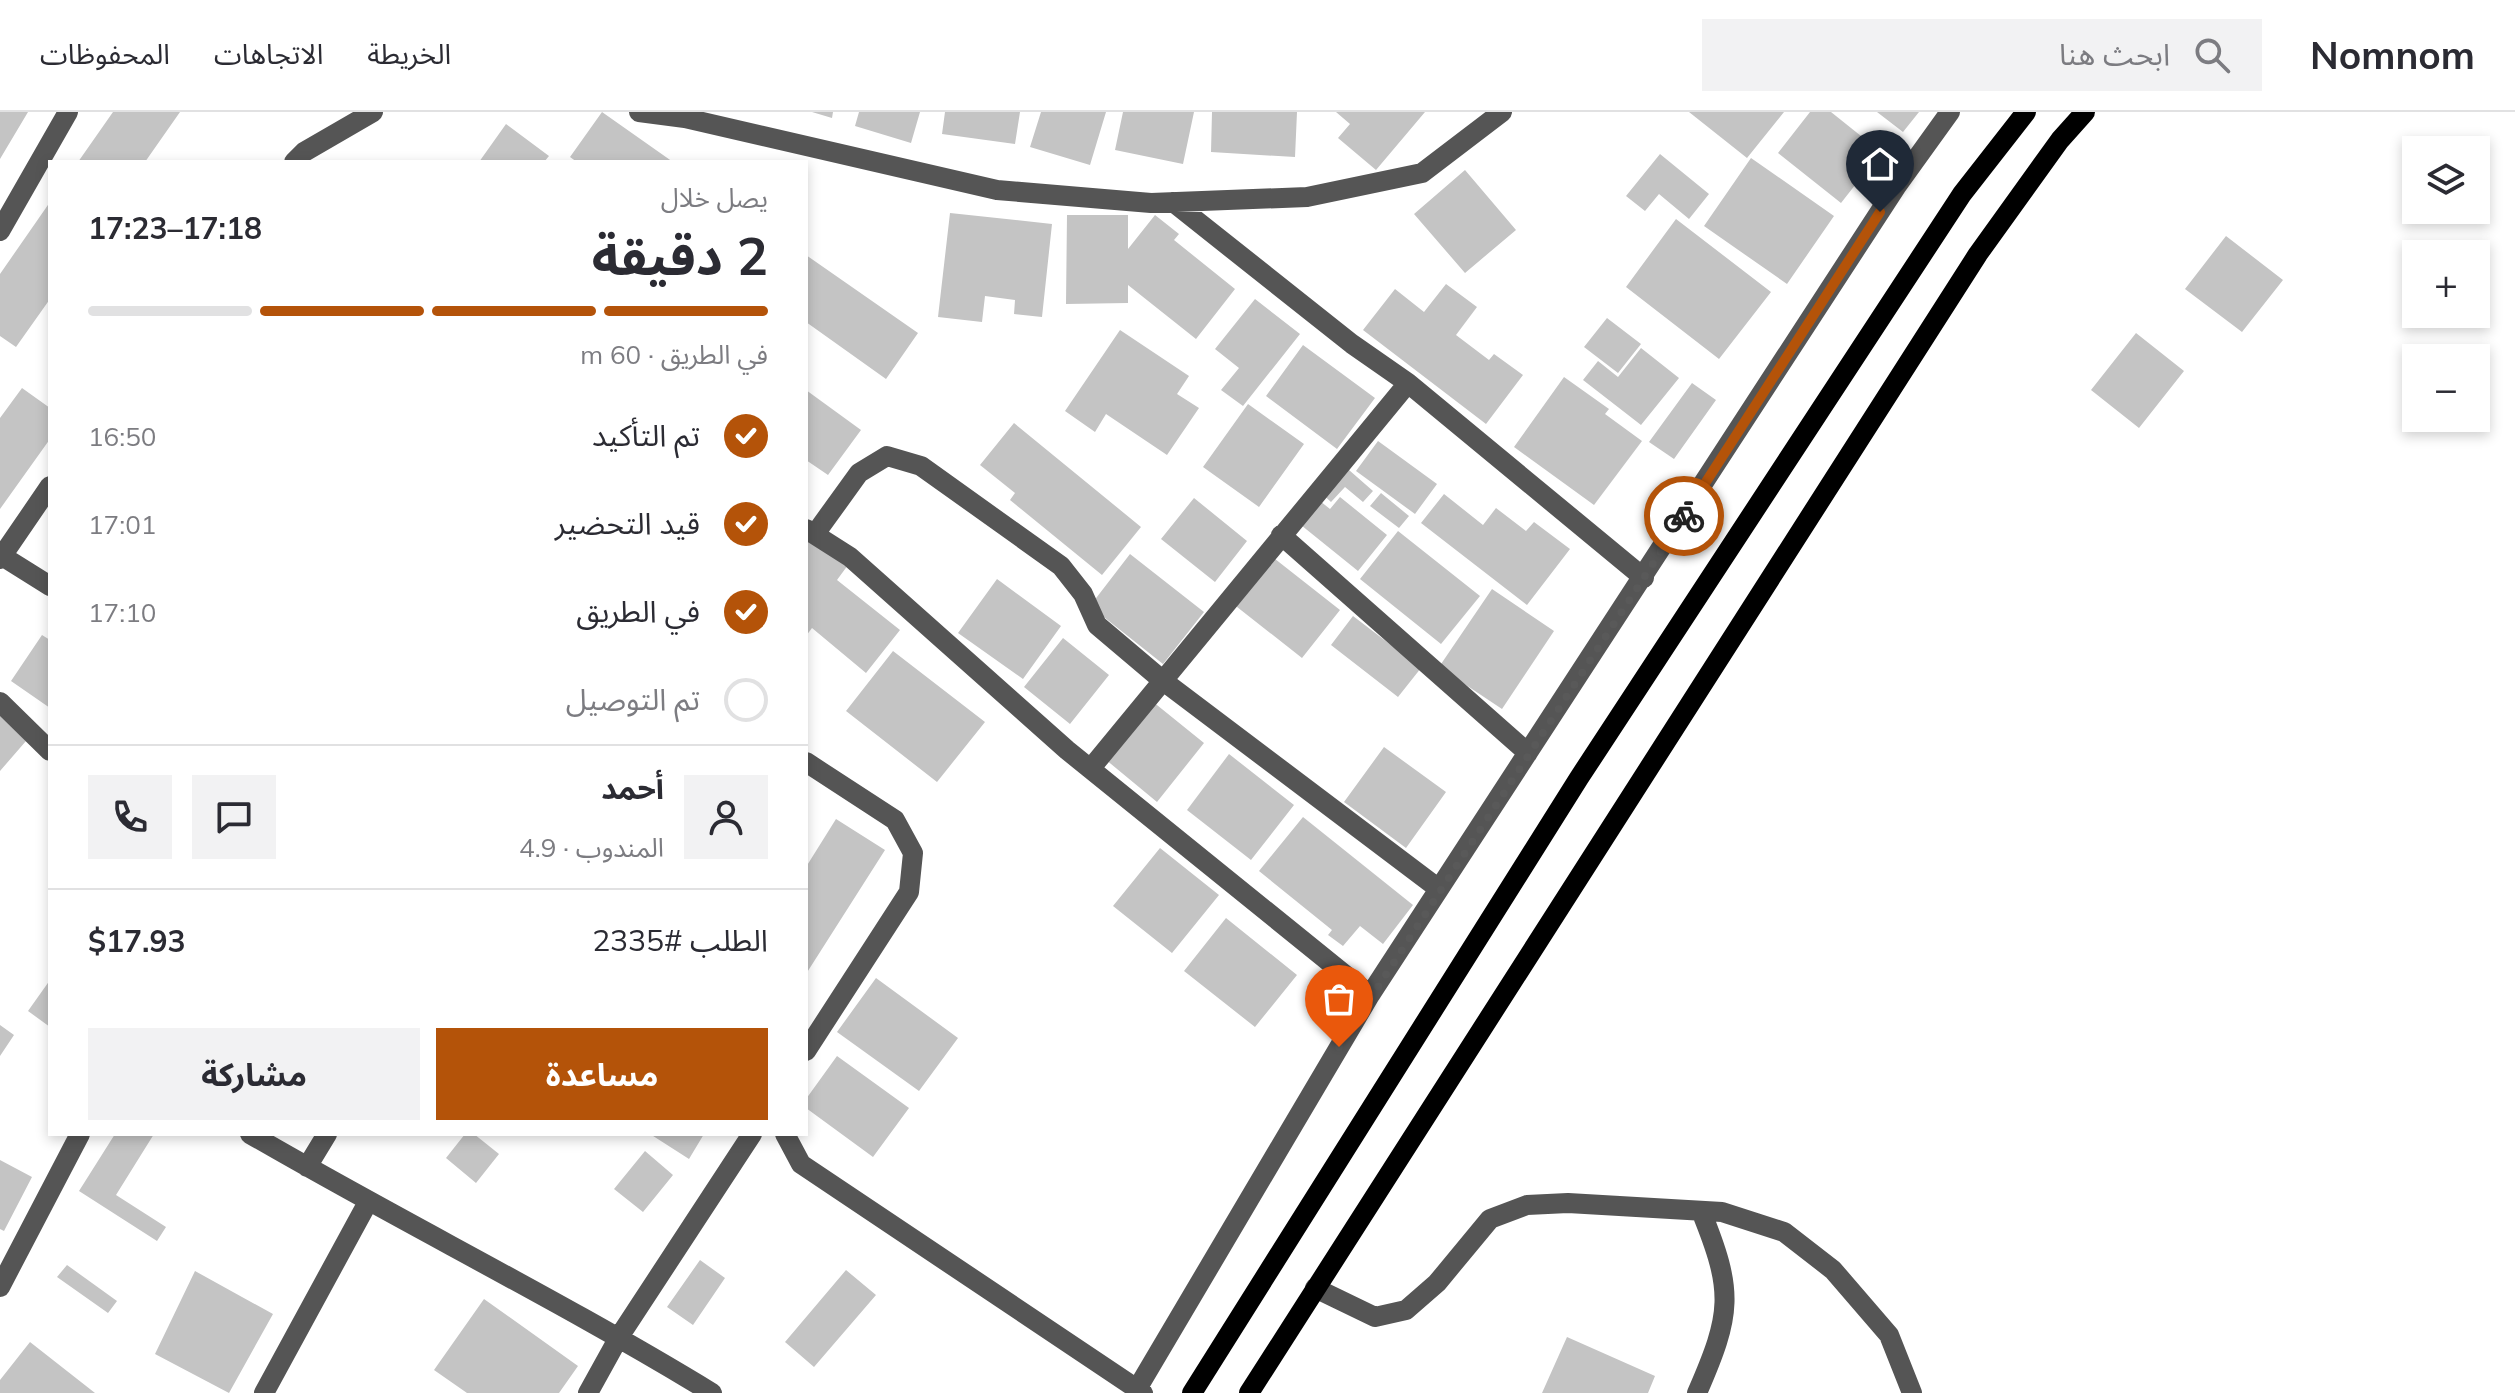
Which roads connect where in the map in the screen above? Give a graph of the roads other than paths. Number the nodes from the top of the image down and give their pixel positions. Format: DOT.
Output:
graph roads {
  1 [pos="68,112"];
  2 [pos="373,112"];
  3 [pos="639,112"];
  4 [pos="1502,112"];
  5 [pos="1950,112"];
  6 [pos="2026,112"];
  7 [pos="2085,112"];
  8 [pos="296,160"];
  9 [pos="1173,202"];
  10 [pos="0,231"];
  11 [pos="1408,383"];
  12 [pos="48,489"];
  13 [pos="810,531"];
  14 [pos="1281,535"];
  15 [pos="1,558"];
  16 [pos="1644,578"];
  17 [pos="48,585"];
  18 [pos="1162,680"];
  19 [pos="0,702"];
  20 [pos="48,749"];
  21 [pos="1528,753"];
  22 [pos="808,763"];
  23 [pos="1091,768"];
  24 [pos="1439,889"];
  25 [pos="1370,995"];
  26 [pos="808,1048"];
  27 [pos="79,1136"];
  28 [pos="253,1136"];
  29 [pos="326,1136"];
  30 [pos="751,1136"];
  31 [pos="786,1136"];
  32 [pos="307,1167"];
  33 [pos="368,1202"];
  34 [pos="1701,1211"];
  35 [pos="0,1287"];
  36 [pos="1315,1288"];
  37 [pos="619,1337"];
  38 [pos="1140,1391"];
  39 [pos="264,1393"];
  40 [pos="588,1393"];
  41 [pos="712,1393"];
  42 [pos="1192,1393"];
  43 [pos="1249,1393"];
  44 [pos="1697,1393"];
  45 [pos="1912,1393"];
  1 -- 10 [label="street"];
  2 -- 8 [label="street"];
  3 -- 9 [label="street"];
  4 -- 9 [label="street"];
  5 -- 16 [label="street"];
  6 -- 42 [label="main road"];
  7 -- 36 [label="main road"];
  9 -- 11 [label="street"];
  11 -- 14 [label="street"];
  11 -- 16 [label="street"];
  12 -- 15 [label="street"];
  13 -- 18 [label="street"];
  13 -- 23 [label="street"];
  14 -- 18 [label="street"];
  14 -- 21 [label="street"];
  15 -- 17 [label="street"];
  16 -- 21 [label="street"];
  18 -- 23 [label="street"];
  18 -- 24 [label="street"];
  19 -- 20 [label="street"];
  21 -- 24 [label="street"];
  22 -- 26 [label="street"];
  23 -- 25 [label="street"];
  24 -- 25 [label="street"];
  25 -- 38 [label="street"];
  27 -- 35 [label="street"];
  28 -- 32 [label="street"];
  29 -- 32 [label="street"];
  30 -- 37 [label="street"];
  31 -- 38 [label="street"];
  32 -- 33 [label="street"];
  33 -- 37 [label="street"];
  33 -- 39 [label="street"];
  34 -- 36 [label="street"];
  34 -- 44 [label="street"];
  34 -- 45 [label="street"];
  36 -- 43 [label="main road"];
  37 -- 40 [label="street"];
  37 -- 41 [label="street"];
}
